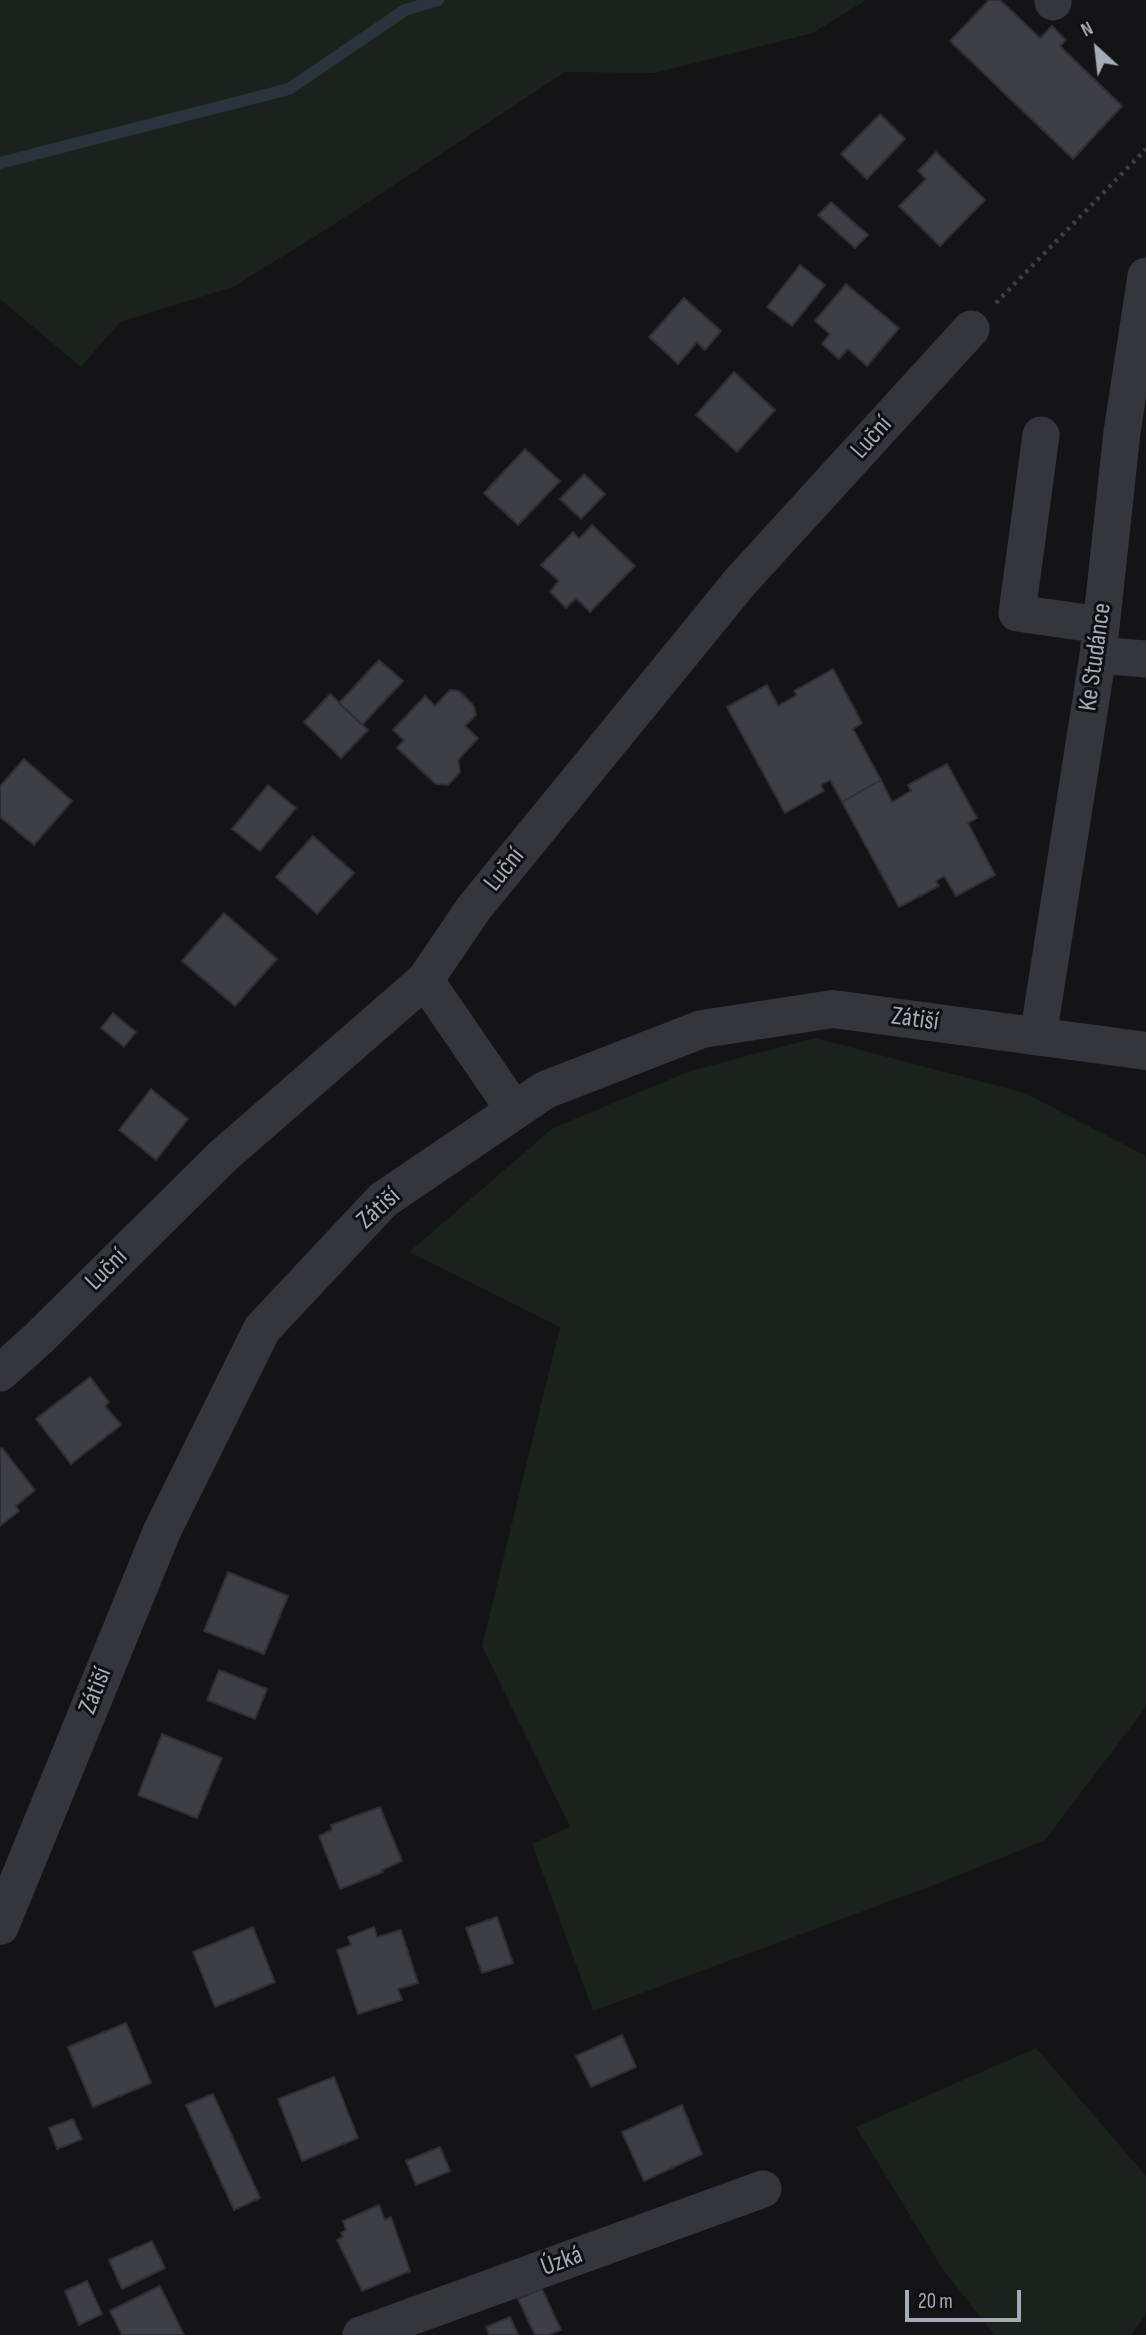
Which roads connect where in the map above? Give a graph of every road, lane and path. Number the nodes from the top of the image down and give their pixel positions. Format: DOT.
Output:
graph roads {
  1 [pos="1146,149"];
  2 [pos="1145,291"];
  3 [pos="971,328"];
  4 [pos="1041,435"];
  5 [pos="1100,640"];
  6 [pos="1146,659"];
  7 [pos="425,980"];
  8 [pos="1038,1037"];
  9 [pos="1146,1051"];
  10 [pos="515,1111"];
  11 [pos="0,1373"];
  12 [pos="0,1926"];
  13 [pos="763,2189"];
  14 [pos="361,2335"];
  1 -- 3 [label="path"];
  2 -- 5 [label="street, Ke Studánce"];
  3 -- 7 [label="street, Luční"];
  4 -- 5 [label="street"];
  5 -- 6 [label="street"];
  5 -- 8 [label="street, Ke Studánce"];
  7 -- 10 [label="street"];
  7 -- 11 [label="street, Luční"];
  8 -- 9 [label="street, Zátiší"];
  8 -- 10 [label="street, Zátiší"];
  10 -- 12 [label="street, Zátiší"];
  13 -- 14 [label="street, Úzká"];
}
